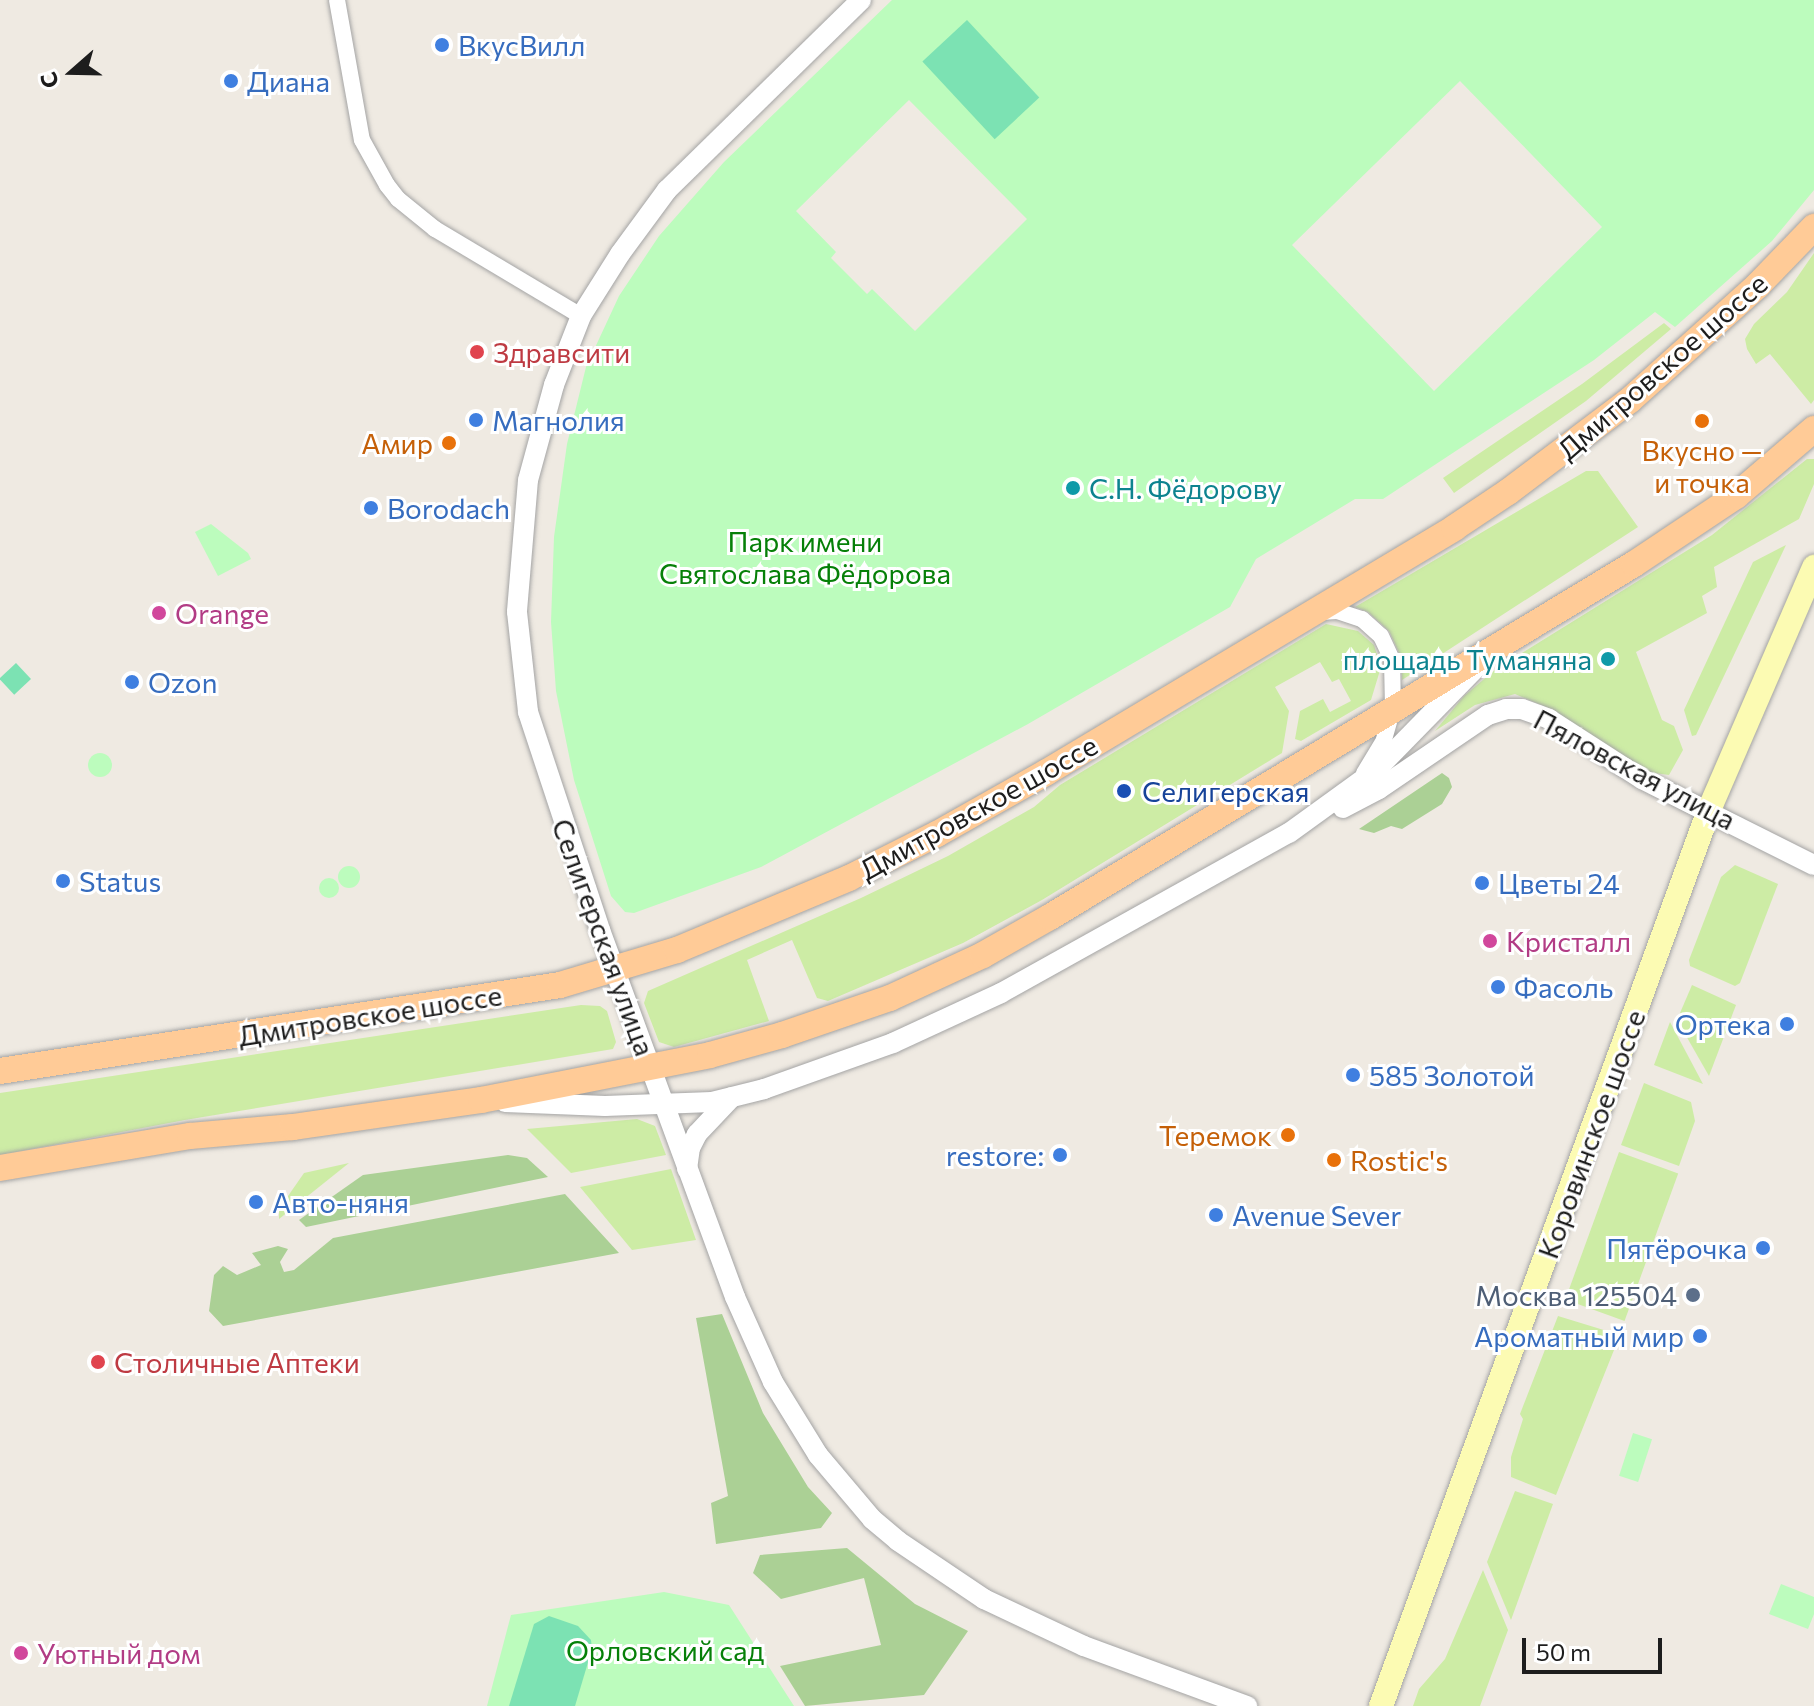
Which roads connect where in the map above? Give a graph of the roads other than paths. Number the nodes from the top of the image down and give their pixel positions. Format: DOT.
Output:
graph roads {
  1 [pos="337,0"];
  2 [pos="861,0"];
  3 [pos="1814,227"];
  4 [pos="581,316"];
  5 [pos="1814,429"];
  6 [pos="1814,567"];
  7 [pos="1299,619"];
  8 [pos="1510,636"];
  9 [pos="1393,708"];
  10 [pos="1355,787"];
  11 [pos="1709,810"];
  12 [pos="1289,833"];
  13 [pos="1814,865"];
  14 [pos="615,971"];
  15 [pos="650,1066"];
  16 [pos="0,1071"];
  17 [pos="732,1097"];
  18 [pos="481,1100"];
  19 [pos="664,1105"];
  20 [pos="0,1168"];
  21 [pos="687,1173"];
  22 [pos="1247,1706"];
  23 [pos="1381,1706"];
  1 -- 4 [label="street"];
  2 -- 4 [label="street, Селигерская улица"];
  3 -- 7 [label="main road, Дмитровское шоссе"];
  4 -- 14 [label="street, Селигерская улица"];
  5 -- 8 [label="main road"];
  6 -- 11 [label="main road, Коровинское шоссе"];
  7 -- 9 [label="street"];
  7 -- 14 [label="main road, Дмитровское шоссе"];
  8 -- 9 [label="main road"];
  8 -- 10 [label="street"];
  9 -- 10 [label="street"];
  9 -- 15 [label="main road"];
  10 -- 12 [label="street"];
  11 -- 12 [label="street, Пяловская улица"];
  11 -- 13 [label="street, Пяловская улица"];
  11 -- 23 [label="main road, Коровинское шоссе"];
  12 -- 17 [label="street"];
  14 -- 15 [label="street, Селигерская улица"];
  14 -- 16 [label="main road, Дмитровское шоссе"];
  15 -- 18 [label="main road"];
  15 -- 19 [label="street, Селигерская улица"];
  17 -- 19 [label="street"];
  17 -- 21 [label="street"];
  18 -- 19 [label="street"];
  18 -- 20 [label="main road"];
  19 -- 21 [label="street, Селигерская улица"];
  21 -- 22 [label="street, Селигерская улица"];
}
